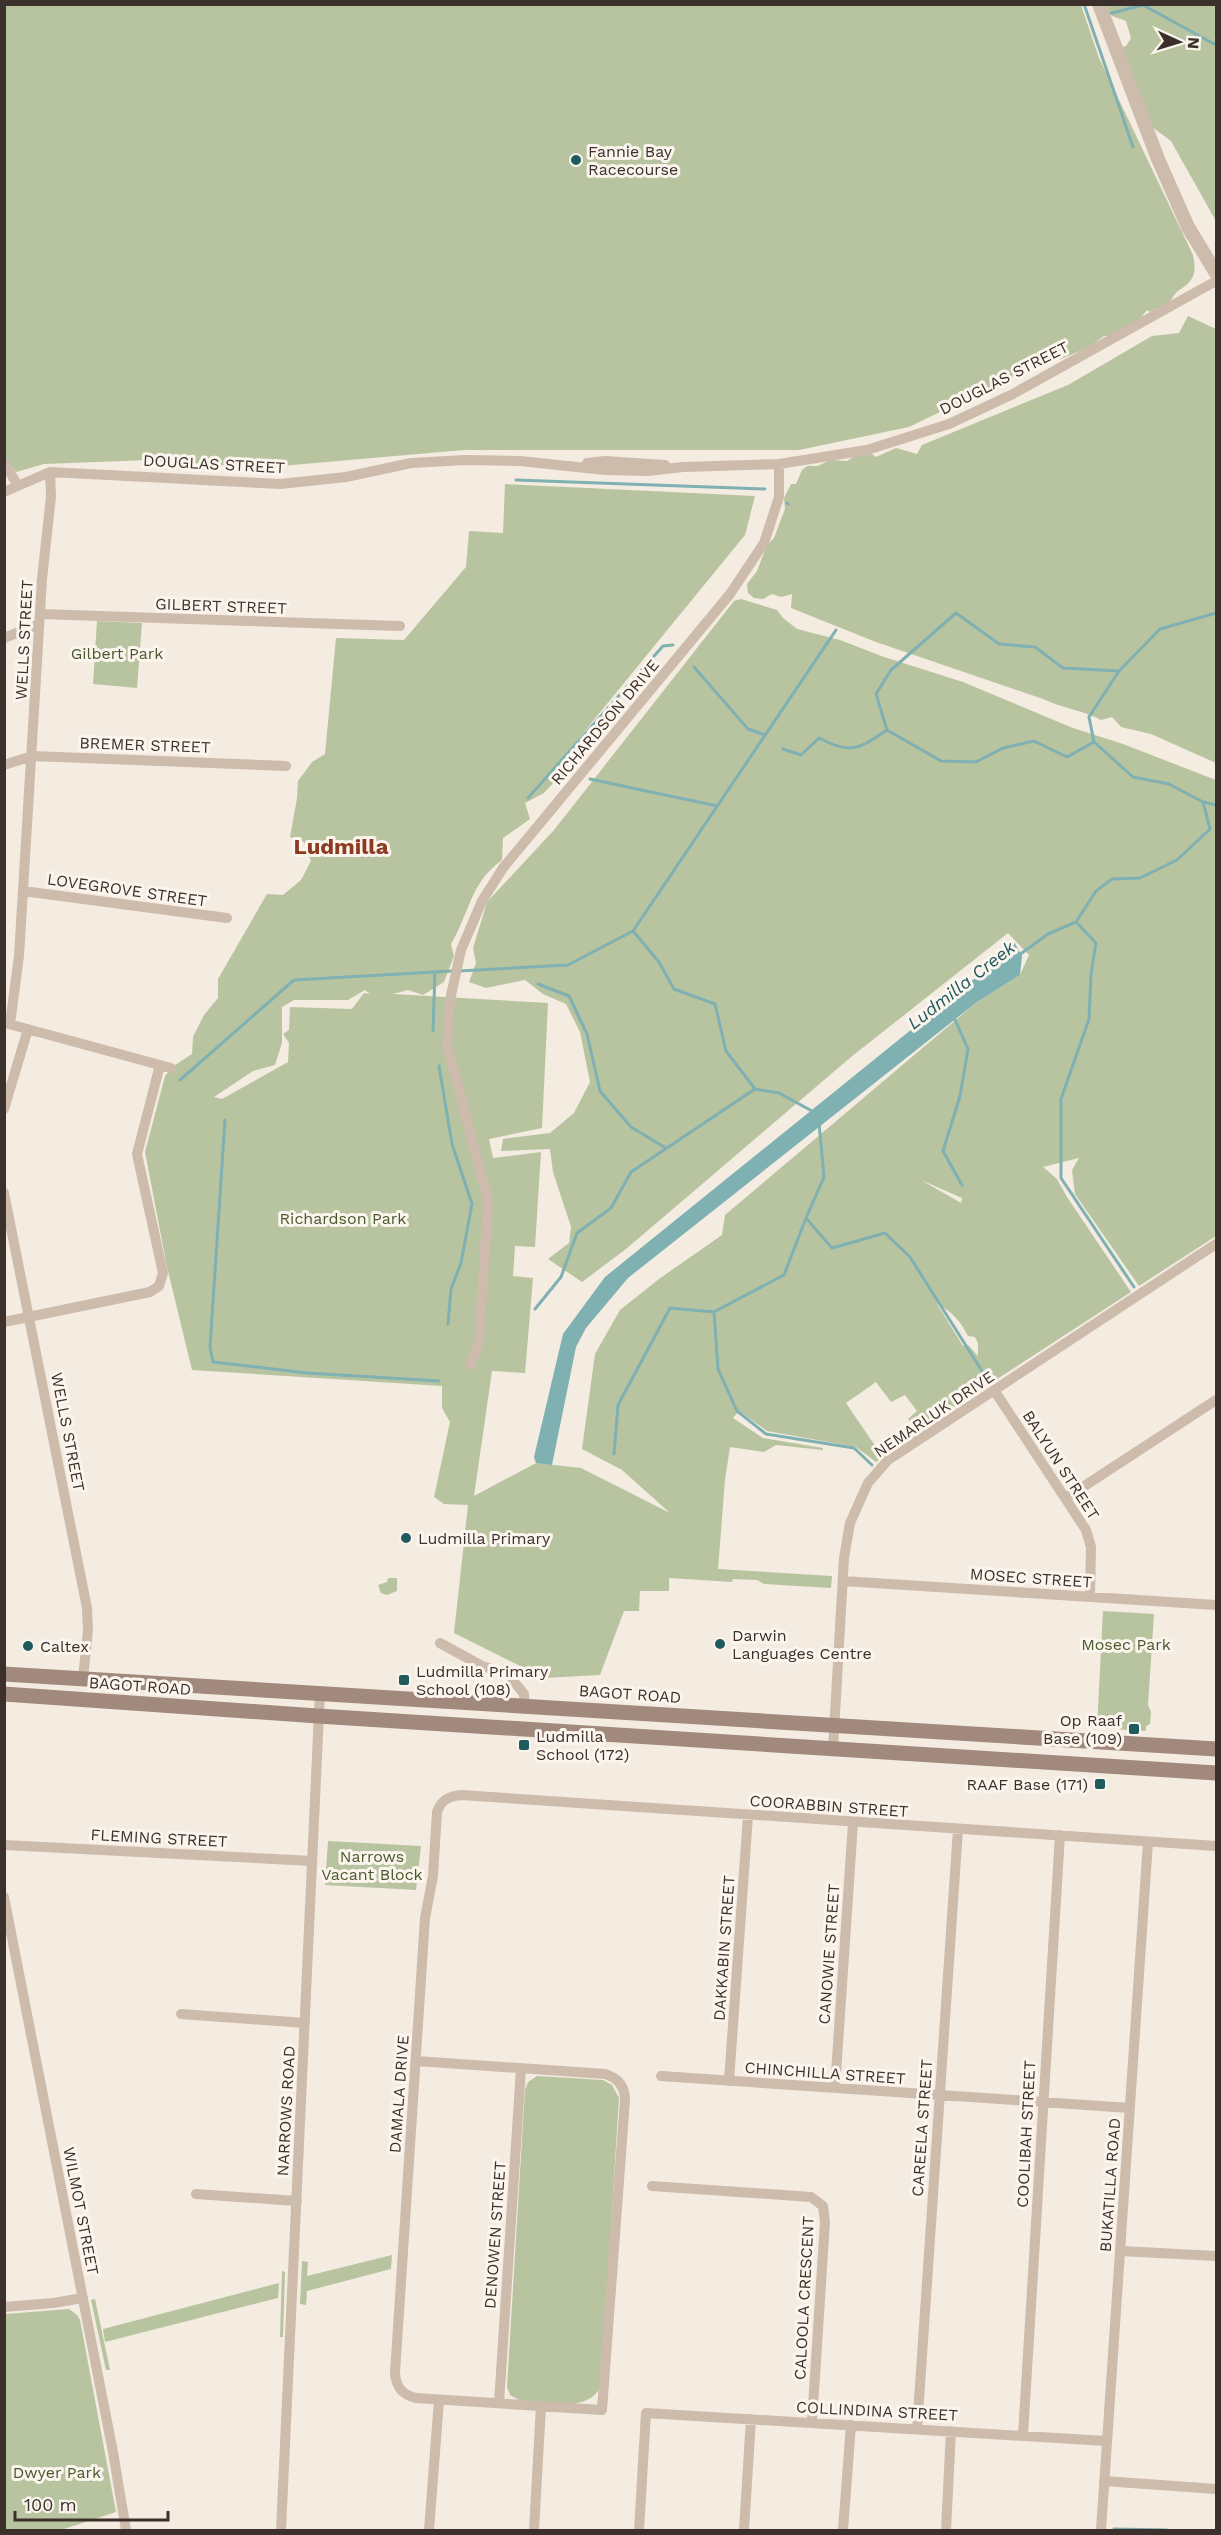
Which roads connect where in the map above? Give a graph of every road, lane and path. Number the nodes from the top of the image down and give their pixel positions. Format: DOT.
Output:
graph roads {
  1 [pos="1099,4"];
  2 [pos="1216,273"];
  3 [pos="1216,281"];
  4 [pos="4,462"];
  5 [pos="779,464"];
  6 [pos="50,472"];
  7 [pos="18,486"];
  8 [pos="4,492"];
  9 [pos="40,619"];
  10 [pos="400,626"];
  11 [pos="4,638"];
  12 [pos="32,756"];
  13 [pos="4,765"];
  14 [pos="286,766"];
  15 [pos="23,891"];
  16 [pos="227,918"];
  17 [pos="7,1024"];
  18 [pos="28,1029"];
  19 [pos="4,1109"];
  20 [pos="4,1193"];
  21 [pos="1216,1244"];
  22 [pos="29,1317"];
  23 [pos="4,1322"];
  24 [pos="470,1365"];
  25 [pos="994,1390"];
  26 [pos="1216,1400"];
  27 [pos="1066,1498"];
  28 [pos="843,1581"];
  29 [pos="1089,1597"];
  30 [pos="1216,1605"];
  31 [pos="440,1643"];
  32 [pos="4,1674"];
  33 [pos="82,1678"];
  34 [pos="320,1692"];
  35 [pos="4,1694"];
  36 [pos="68,1700"];
  37 [pos="4,1704"];
  38 [pos="525,1706"];
  39 [pos="318,1716"];
  40 [pos="835,1725"];
  41 [pos="834,1749"];
  42 [pos="1216,1749"];
  43 [pos="1216,1773"];
  44 [pos="441,1803"];
  45 [pos="748,1816"];
  46 [pos="853,1823"];
  47 [pos="958,1829"];
  48 [pos="1060,1835"];
  49 [pos="1148,1842"];
  50 [pos="4,1845"];
  51 [pos="1216,1846"];
  52 [pos="312,1861"];
  53 [pos="4,1898"];
  54 [pos="181,2014"];
  55 [pos="305,2023"];
  56 [pos="416,2061"];
  57 [pos="521,2069"];
  58 [pos="661,2076"];
  59 [pos="729,2081"];
  60 [pos="835,2088"];
  61 [pos="939,2095"];
  62 [pos="1042,2102"];
  63 [pos="1130,2108"];
  64 [pos="652,2186"];
  65 [pos="196,2194"];
  66 [pos="297,2201"];
  67 [pos="1121,2251"];
  68 [pos="1216,2256"];
  69 [pos="83,2298"];
  70 [pos="4,2307"];
  71 [pos="438,2400"];
  72 [pos="500,2403"];
  73 [pos="541,2406"];
  74 [pos="751,2419"];
  75 [pos="812,2422"];
  76 [pos="851,2425"];
  77 [pos="917,2428"];
  78 [pos="951,2431"];
  79 [pos="1023,2435"];
  80 [pos="1106,2441"];
  81 [pos="1104,2481"];
  82 [pos="1216,2489"];
  83 [pos="126,2530"];
  84 [pos="281,2530"];
  85 [pos="429,2530"];
  86 [pos="534,2530"];
  87 [pos="639,2530"];
  88 [pos="744,2530"];
  89 [pos="843,2530"];
  90 [pos="945,2530"];
  91 [pos="1101,2530"];
  1 -- 2 [label="street"];
  3 -- 5 [label="street, DOUGLAS STREET"];
  4 -- 7 [label="street"];
  5 -- 6 [label="street, DOUGLAS STREET"];
  5 -- 24 [label="street, RICHARDSON DRIVE"];
  6 -- 7 [label="street, DOUGLAS STREET"];
  6 -- 9 [label="street, WELLS STREET"];
  7 -- 8 [label="street, DOUGLAS STREET"];
  9 -- 10 [label="street, GILBERT STREET"];
  9 -- 11 [label="street, GILBERT STREET"];
  9 -- 12 [label="street, WELLS STREET"];
  12 -- 13 [label="street, BREMER STREET"];
  12 -- 14 [label="street, BREMER STREET"];
  12 -- 15 [label="street, WELLS STREET"];
  15 -- 16 [label="street, LOVEGROVE STREET"];
  15 -- 17 [label="street, WELLS STREET"];
  17 -- 18 [label="street"];
  18 -- 19 [label="street"];
  18 -- 22 [label="street"];
  20 -- 22 [label="street, WELLS STREET"];
  21 -- 25 [label="street, NEMARLUK DRIVE"];
  22 -- 23 [label="street"];
  22 -- 33 [label="street, WELLS STREET"];
  25 -- 27 [label="street, BALYUN STREET"];
  25 -- 28 [label="street, NEMARLUK DRIVE"];
  26 -- 27 [label="street"];
  27 -- 29 [label="street, BALYUN STREET"];
  28 -- 29 [label="street, MOSEC STREET"];
  28 -- 40 [label="street, NEMARLUK DRIVE"];
  29 -- 30 [label="street, MOSEC STREET"];
  31 -- 38 [label="street"];
  32 -- 33 [label="main road, BAGOT ROAD"];
  33 -- 34 [label="main road, BAGOT ROAD"];
  34 -- 38 [label="main road, BAGOT ROAD"];
  34 -- 39 [label="street, NARROWS ROAD"];
  35 -- 36 [label="main road, BAGOT ROAD"];
  36 -- 37 [label="main road, BAGOT ROAD"];
  36 -- 39 [label="main road, BAGOT ROAD"];
  38 -- 40 [label="main road, BAGOT ROAD"];
  39 -- 41 [label="main road, BAGOT ROAD"];
  39 -- 52 [label="street, NARROWS ROAD"];
  40 -- 41 [label="street, NEMARLUK DRIVE"];
  40 -- 42 [label="main road, BAGOT ROAD"];
  41 -- 43 [label="main road, BAGOT ROAD"];
  44 -- 45 [label="street, COORABBIN STREET"];
  44 -- 56 [label="street, DAMALA DRIVE"];
  45 -- 46 [label="street, COORABBIN STREET"];
  45 -- 59 [label="street, DAKKABIN STREET"];
  46 -- 47 [label="street, COORABBIN STREET"];
  46 -- 60 [label="street, CANOWIE STREET"];
  47 -- 48 [label="street, COORABBIN STREET"];
  47 -- 61 [label="street, CAREELA STREET"];
  48 -- 49 [label="street, COORABBIN STREET"];
  48 -- 62 [label="street, COOLIBAH STREET"];
  49 -- 51 [label="street, COORABBIN STREET"];
  49 -- 63 [label="street, BUKATILLA ROAD"];
  50 -- 52 [label="street, FLEMING STREET"];
  52 -- 55 [label="street, NARROWS ROAD"];
  53 -- 69 [label="street, WILMOT STREET"];
  54 -- 55 [label="street"];
  55 -- 66 [label="street, NARROWS ROAD"];
  56 -- 57 [label="street"];
  56 -- 71 [label="street, DAMALA DRIVE"];
  57 -- 72 [label="street, DENOWEN STREET"];
  57 -- 73 [label="street"];
  58 -- 59 [label="street, CHINCHILLA STREET"];
  59 -- 60 [label="street, CHINCHILLA STREET"];
  60 -- 61 [label="street, CHINCHILLA STREET"];
  61 -- 62 [label="street, CHINCHILLA STREET"];
  61 -- 77 [label="street, CAREELA STREET"];
  62 -- 63 [label="street, CHINCHILLA STREET"];
  62 -- 79 [label="street, COOLIBAH STREET"];
  63 -- 67 [label="street, BUKATILLA ROAD"];
  64 -- 75 [label="street, CALOOLA CRESCENT"];
  65 -- 66 [label="street"];
  66 -- 84 [label="street, NARROWS ROAD"];
  67 -- 68 [label="street"];
  67 -- 80 [label="street, BUKATILLA ROAD"];
  69 -- 70 [label="street"];
  69 -- 83 [label="street, WILMOT STREET"];
  71 -- 72 [label="street"];
  71 -- 85 [label="street"];
  72 -- 73 [label="street"];
  73 -- 86 [label="street"];
  74 -- 75 [label="street, COLLINDINA STREET"];
  74 -- 87 [label="street, COLLINDINA STREET"];
  74 -- 88 [label="street"];
  75 -- 76 [label="street, COLLINDINA STREET"];
  76 -- 77 [label="street, COLLINDINA STREET"];
  76 -- 89 [label="street"];
  77 -- 78 [label="street, COLLINDINA STREET"];
  78 -- 79 [label="street, COLLINDINA STREET"];
  78 -- 90 [label="street"];
  79 -- 80 [label="street, COLLINDINA STREET"];
  80 -- 81 [label="street, BUKATILLA ROAD"];
  81 -- 82 [label="street"];
  81 -- 91 [label="street, BUKATILLA ROAD"];
}
